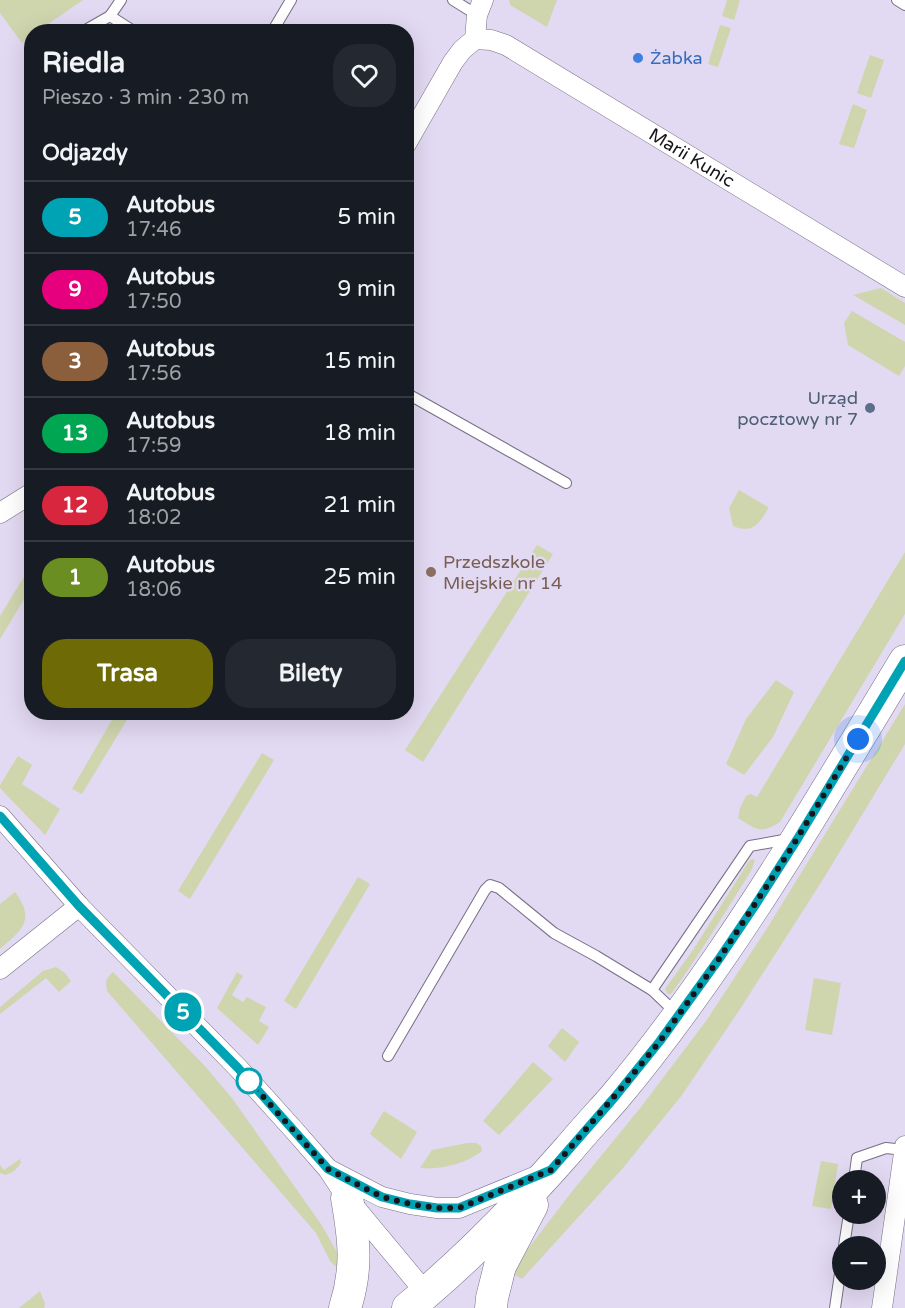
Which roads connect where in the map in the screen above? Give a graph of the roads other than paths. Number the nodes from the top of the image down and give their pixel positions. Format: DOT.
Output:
graph roads {
  1 [pos="121,0"];
  2 [pos="291,0"];
  3 [pos="453,0"];
  4 [pos="897,0"];
  5 [pos="905,5"];
  6 [pos="480,7"];
  7 [pos="110,16"];
  8 [pos="96,24"];
  9 [pos="122,24"];
  10 [pos="277,24"];
  11 [pos="475,39"];
  12 [pos="414,130"];
  13 [pos="905,287"];
  14 [pos="414,398"];
  15 [pos="566,483"];
  16 [pos="24,498"];
  17 [pos="0,513"];
  18 [pos="905,661"];
  19 [pos="0,816"];
  20 [pos="798,838"];
  21 [pos="79,906"];
  22 [pos="0,969"];
  23 [pos="652,990"];
  24 [pos="678,1015"];
  25 [pos="388,1056"];
  26 [pos="905,1148"];
  27 [pos="328,1169"];
  28 [pos="551,1170"];
  29 [pos="855,1170"];
  30 [pos="347,1198"];
  31 [pos="838,1290"];
  32 [pos="417,1301"];
  33 [pos="345,1308"];
  34 [pos="491,1308"];
  35 [pos="835,1308"];
  36 [pos="882,1308"];
  1 -- 7 [label="lane"];
  2 -- 10 [label="lane"];
  3 -- 6 [label="lane"];
  4 -- 5 [label="lane"];
  6 -- 11 [label="street"];
  7 -- 8 [label="lane"];
  7 -- 9 [label="lane"];
  11 -- 12 [label="street"];
  11 -- 13 [label="street, Marii Kunic"];
  14 -- 15 [label="lane"];
  16 -- 17 [label="street"];
  18 -- 20 [label="main road"];
  19 -- 21 [label="street"];
  20 -- 23 [label="lane"];
  20 -- 24 [label="main road"];
  21 -- 22 [label="street"];
  21 -- 27 [label="street"];
  23 -- 24 [label="lane"];
  23 -- 25 [label="lane"];
  24 -- 28 [label="main road"];
  26 -- 29 [label="lane"];
  26 -- 36 [label="street"];
  27 -- 28 [label="street"];
  27 -- 30 [label="street"];
  28 -- 32 [label="main road"];
  28 -- 34 [label="main road"];
  30 -- 32 [label="street"];
  30 -- 33 [label="main road"];
  31 -- 35 [label="lane"];
}
